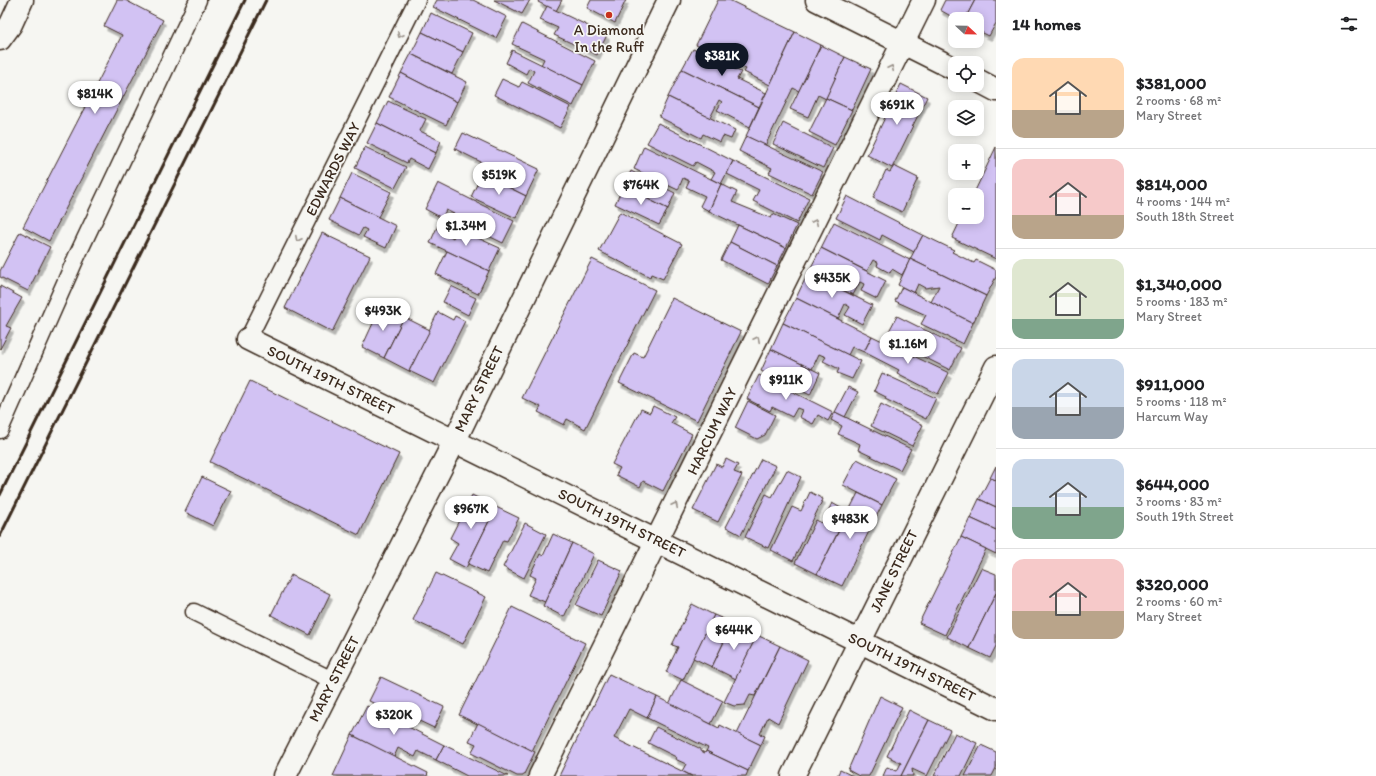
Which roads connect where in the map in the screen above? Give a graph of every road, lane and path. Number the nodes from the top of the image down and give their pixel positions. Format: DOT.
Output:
graph roads {
  1 [pos="22,0"];
  2 [pos="198,0"];
  3 [pos="418,0"];
  4 [pos="669,0"];
  5 [pos="817,0"];
  6 [pos="924,0"];
  7 [pos="0,39"];
  8 [pos="903,43"];
  9 [pos="948,66"];
  10 [pos="984,84"];
  11 [pos="996,90"];
  12 [pos="248,339"];
  13 [pos="996,367"];
  14 [pos="0,430"];
  15 [pos="455,440"];
  16 [pos="658,540"];
  17 [pos="194,612"];
  18 [pos="860,641"];
  19 [pos="332,680"];
  20 [pos="996,709"];
  21 [pos="285,776"];
  22 [pos="540,776"];
  23 [pos="793,776"];
  1 -- 7 [label="street"];
  2 -- 14 [label="lane"];
  3 -- 12 [label="lane, EDWARDS WAY, one-way"];
  4 -- 15 [label="street, MARY STREET"];
  5 -- 8 [label="street"];
  6 -- 8 [label="street, HARCUM WAY"];
  8 -- 9 [label="street"];
  16 -- 8 [label="street, HARCUM WAY, one-way"];
  10 -- 11 [label="street"];
  12 -- 15 [label="street, SOUTH 19TH STREET"];
  13 -- 18 [label="street, JANE STREET"];
  15 -- 16 [label="street, SOUTH 19TH STREET"];
  15 -- 19 [label="street, MARY STREET"];
  16 -- 18 [label="street, SOUTH 19TH STREET"];
  16 -- 22 [label="street, HARCUM WAY"];
  17 -- 19 [label="lane"];
  18 -- 20 [label="street, SOUTH 19TH STREET"];
  18 -- 23 [label="street, JANE STREET"];
  19 -- 21 [label="street, MARY STREET"];
}
